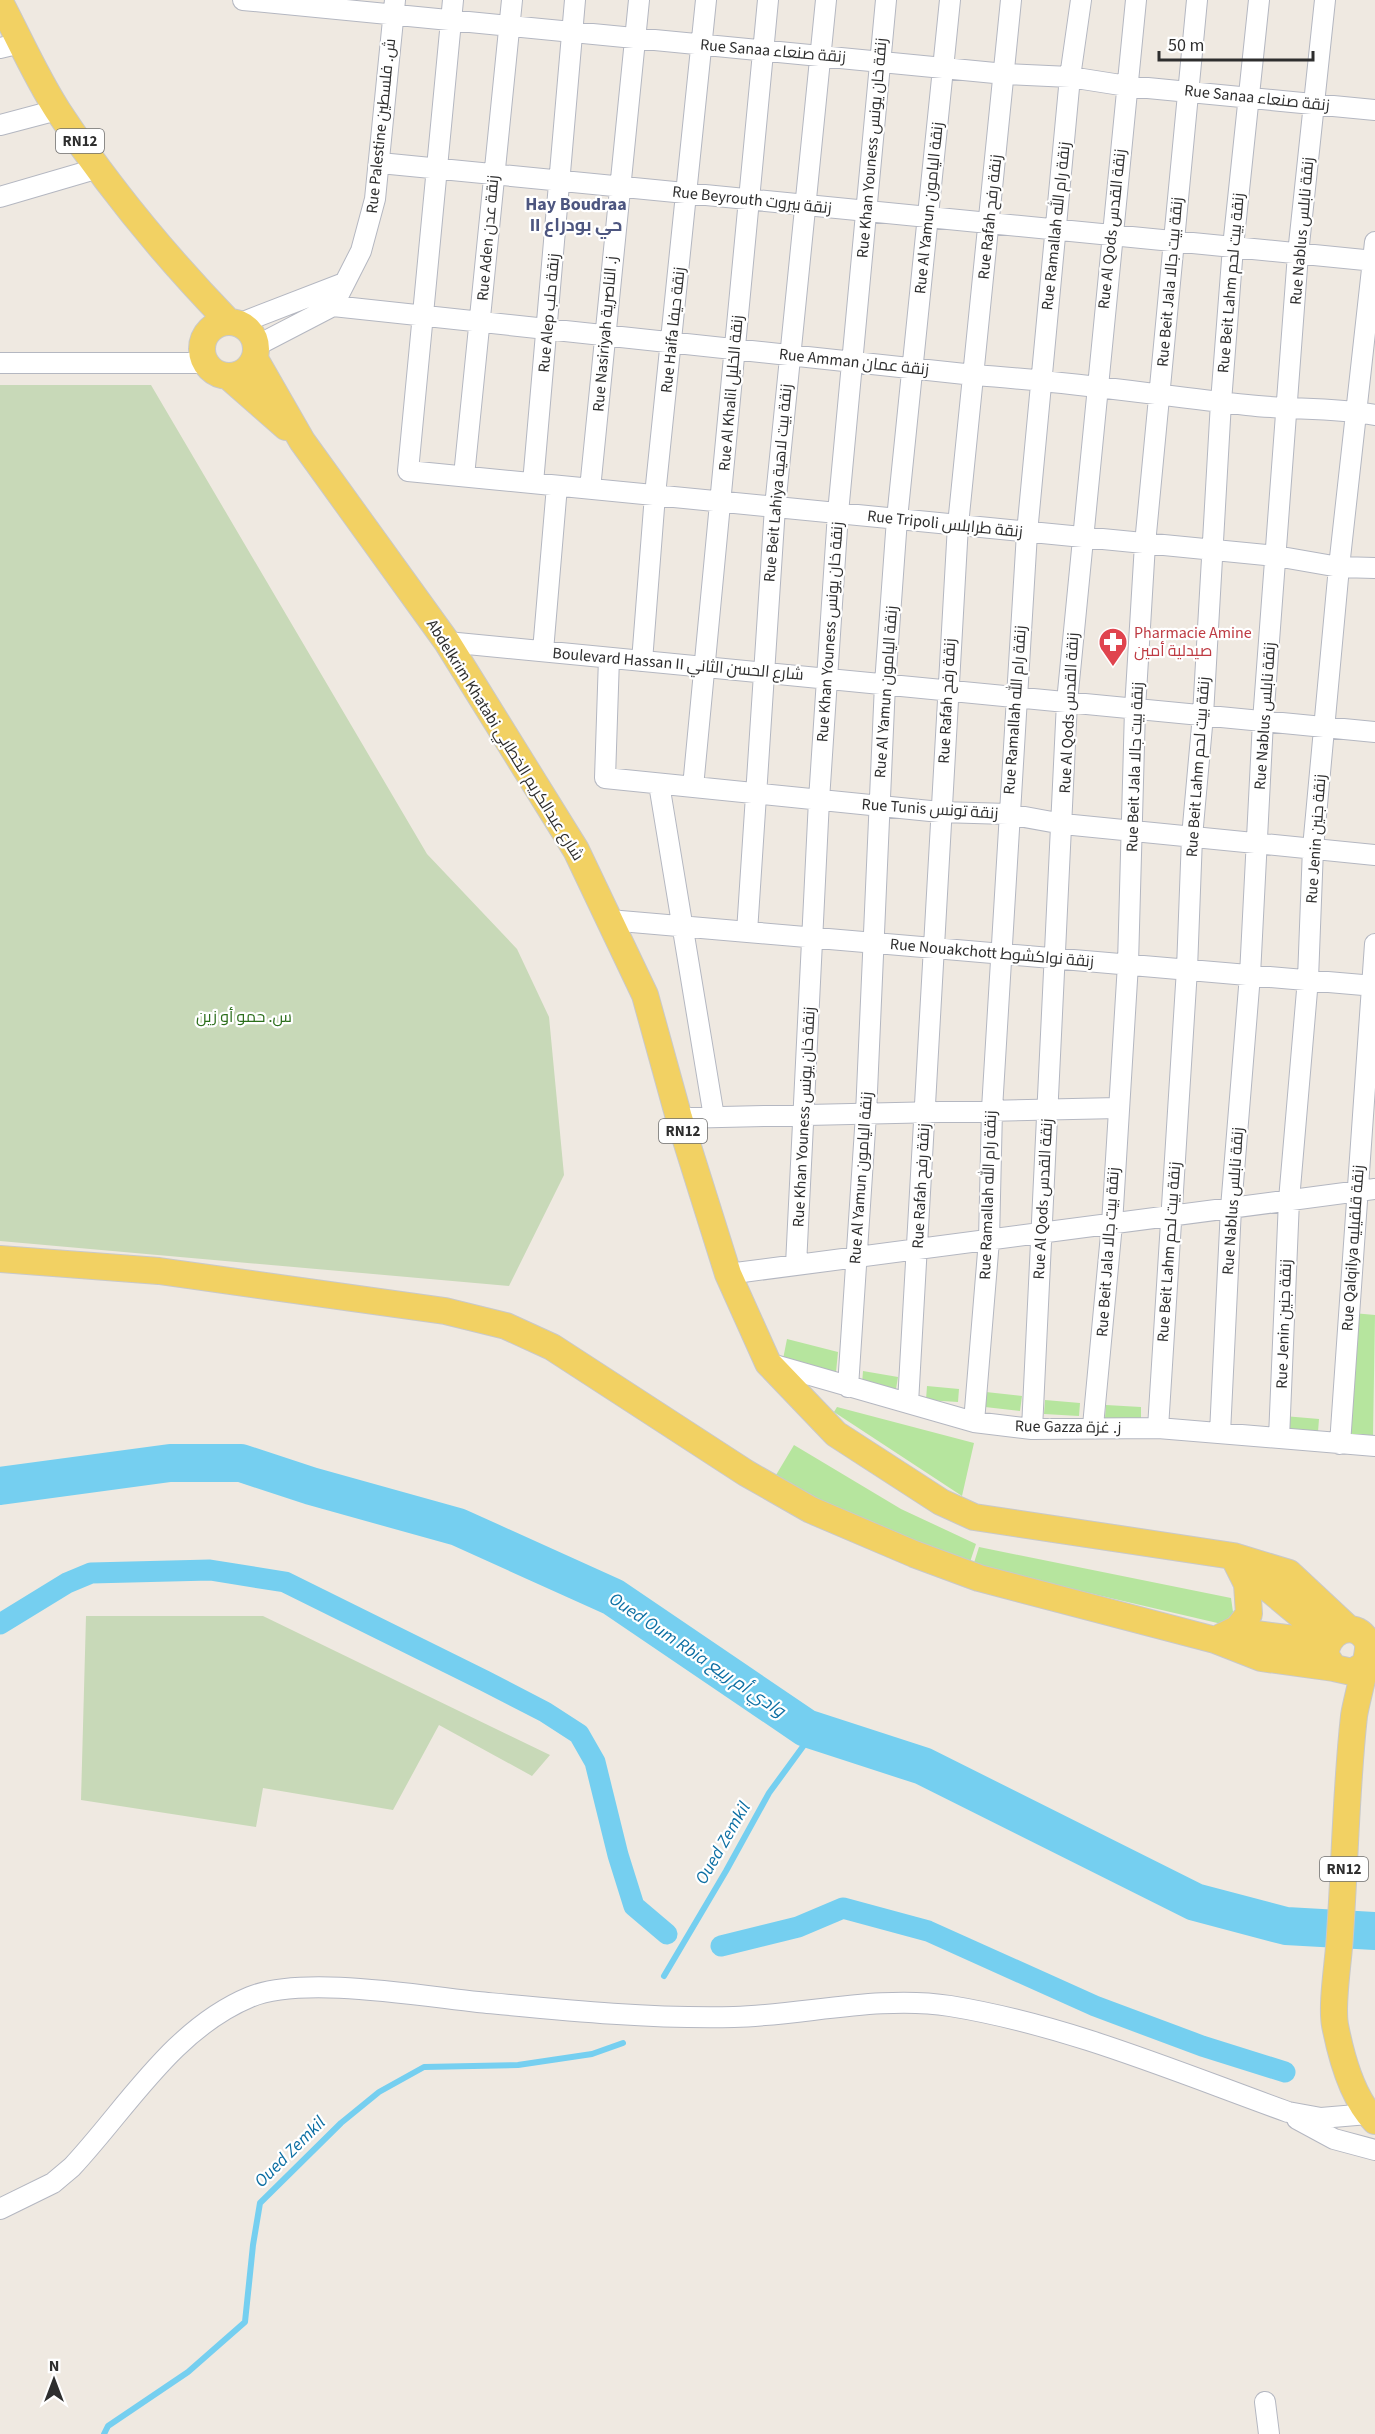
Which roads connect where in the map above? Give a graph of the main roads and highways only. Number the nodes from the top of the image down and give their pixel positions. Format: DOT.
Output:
graph roads {
  1 [pos="0,2"];
  2 [pos="11,46"];
  3 [pos="177,269"];
  4 [pos="233,323"];
  5 [pos="204,350"];
  6 [pos="255,352"];
  7 [pos="229,377"];
  8 [pos="302,441"];
  9 [pos="0,1259"];
  10 [pos="1244,1560"];
  11 [pos="1217,1641"];
  12 [pos="1352,1652"];
  13 [pos="1372,2117"];
  1 -- 2 [label="main road, RN12"];
  2 -- 3 [label="main road, RN12"];
  3 -- 4 [label="main road, RN12"];
  3 -- 5 [label="main road, RN12"];
  4 -- 5 [label="main road"];
  4 -- 6 [label="main road, RN12"];
  5 -- 7 [label="main road, RN12"];
  6 -- 7 [label="main road"];
  6 -- 8 [label="main road, Abdelkrim Khatabi شارع عبدالكريم الخطابي / RN12"];
  7 -- 8 [label="main road, Abdelkrim Khatabi شارع عبدالكريم الخطابي / RN12"];
  8 -- 10 [label="main road, Abdelkrim Khatabi شارع عبدالكريم الخطابي / RN12"];
  9 -- 11 [label="main road"];
  10 -- 11 [label="main road"];
  10 -- 12 [label="main road, RN12"];
  11 -- 12 [label="main road"];
  12 -- 13 [label="main road, RN12"];
}
